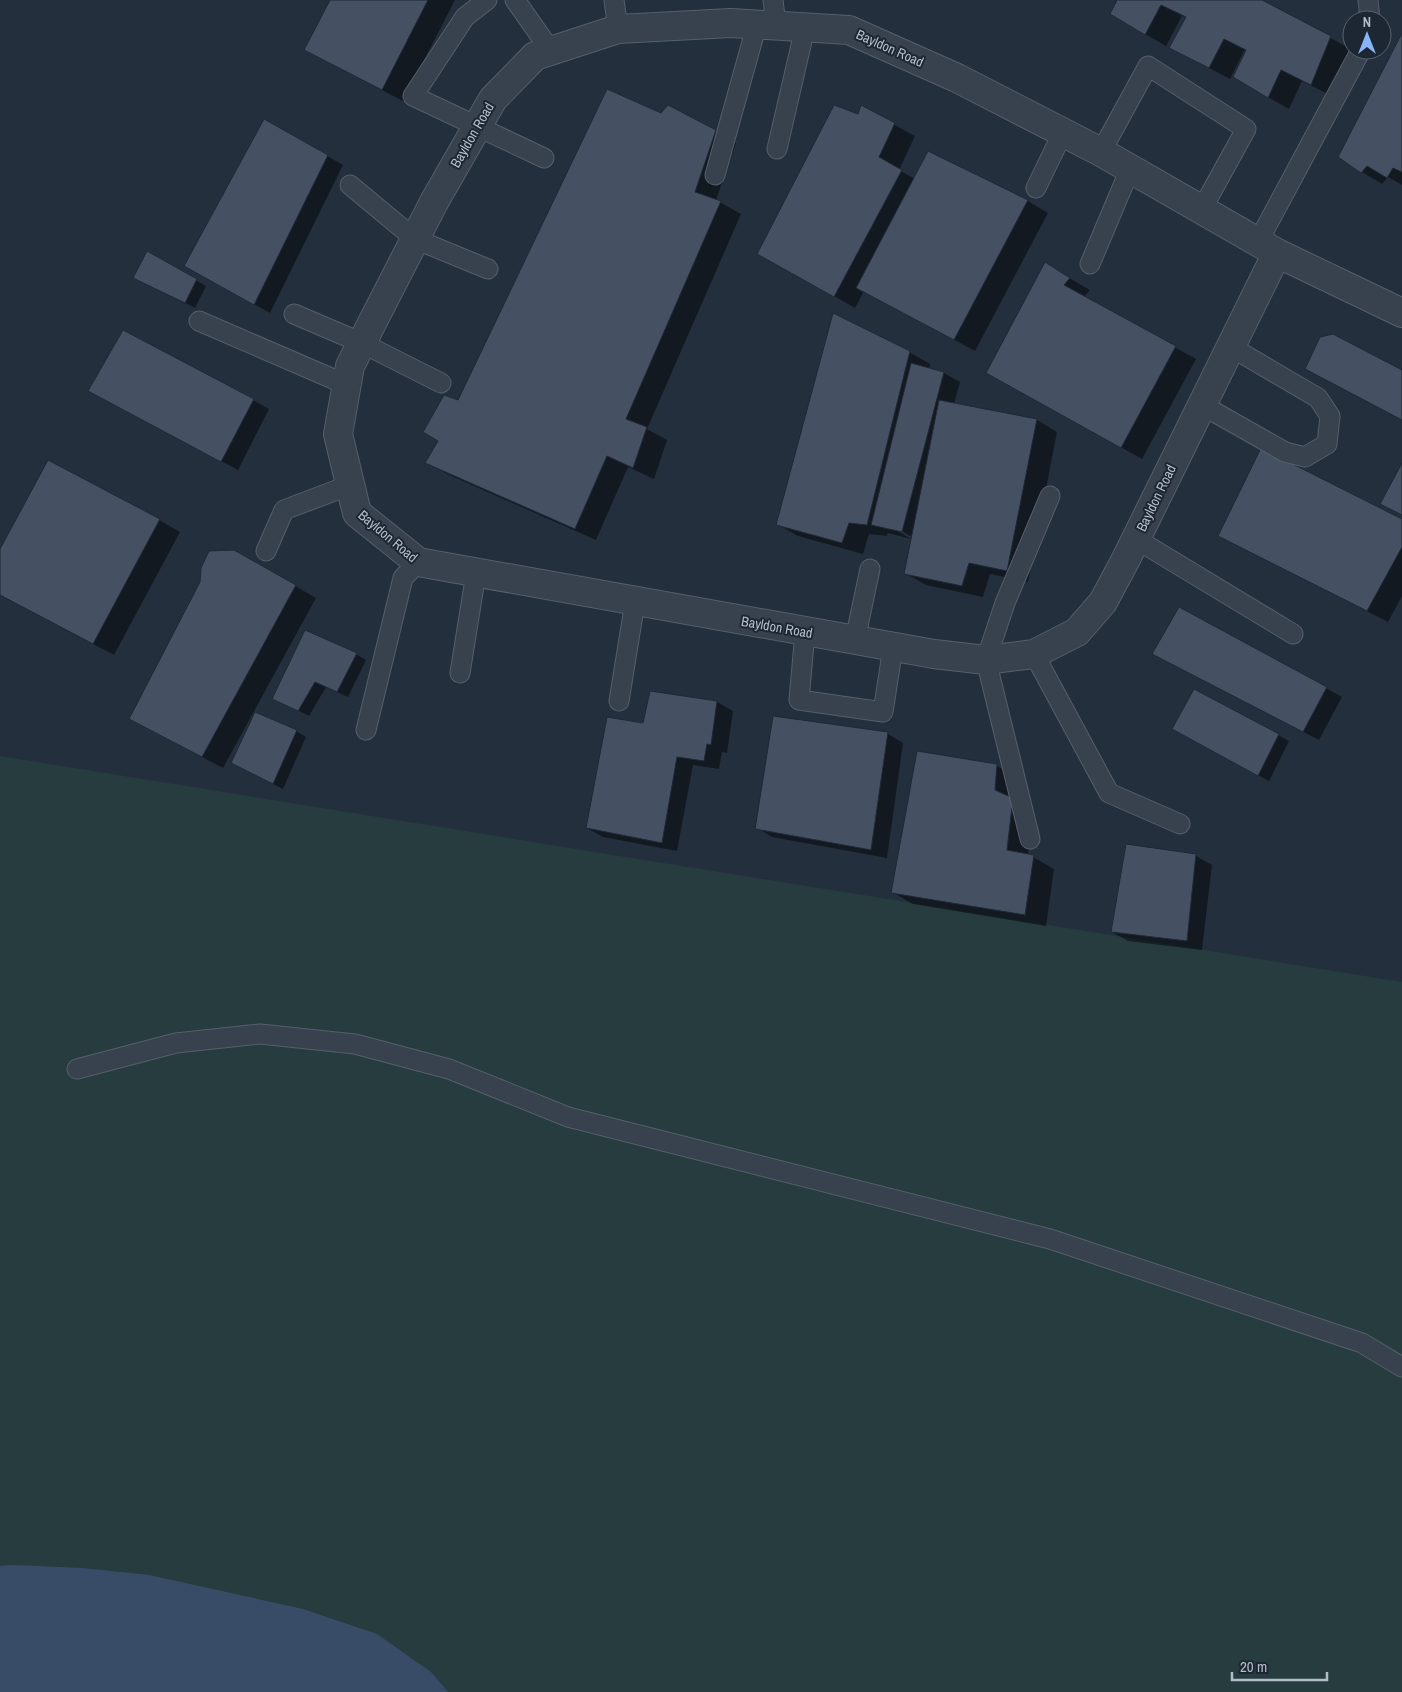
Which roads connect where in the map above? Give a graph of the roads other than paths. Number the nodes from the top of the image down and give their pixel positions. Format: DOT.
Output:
graph roads {
  1 [pos="487,0"];
  2 [pos="515,0"];
  3 [pos="614,0"];
  4 [pos="769,17"];
  5 [pos="805,28"];
  6 [pos="618,29"];
  7 [pos="551,51"];
  8 [pos="1356,60"];
  9 [pos="477,127"];
  10 [pos="1063,132"];
  11 [pos="777,149"];
  12 [pos="1101,152"];
  13 [pos="544,158"];
  14 [pos="1130,168"];
  15 [pos="715,175"];
  16 [pos="350,186"];
  17 [pos="1036,188"];
  18 [pos="1202,209"];
  19 [pos="415,239"];
  20 [pos="1267,247"];
  21 [pos="1090,264"];
  22 [pos="488,269"];
  23 [pos="1402,313"];
  24 [pos="294,314"];
  25 [pos="199,321"];
  26 [pos="362,343"];
  27 [pos="1231,347"];
  28 [pos="441,383"];
  29 [pos="346,385"];
  30 [pos="1202,406"];
  31 [pos="350,486"];
  32 [pos="1050,496"];
  33 [pos="1136,539"];
  34 [pos="266,551"];
  35 [pos="418,562"];
  36 [pos="870,569"];
  37 [pos="476,573"];
  38 [pos="635,602"];
  39 [pos="805,632"];
  40 [pos="1293,634"];
  41 [pos="855,640"];
  42 [pos="893,647"];
  43 [pos="1034,654"];
  44 [pos="986,660"];
  45 [pos="460,673"];
  46 [pos="619,701"];
  47 [pos="366,730"];
  48 [pos="1180,824"];
  49 [pos="1030,839"];
  50 [pos="77,1068"];
  51 [pos="1402,1367"];
  1 -- 9 [label="lane"];
  2 -- 7 [label="lane"];
  3 -- 6 [label="lane"];
  4 -- 5 [label="street, Bayldon Road"];
  4 -- 6 [label="street, Bayldon Road"];
  4 -- 15 [label="lane"];
  5 -- 10 [label="street, Bayldon Road"];
  5 -- 11 [label="lane"];
  6 -- 7 [label="street, Bayldon Road"];
  7 -- 9 [label="street, Bayldon Road"];
  8 -- 20 [label="lane"];
  9 -- 13 [label="lane"];
  9 -- 19 [label="street, Bayldon Road"];
  10 -- 12 [label="street, Bayldon Road"];
  10 -- 17 [label="lane"];
  12 -- 14 [label="street, Bayldon Road"];
  12 -- 18 [label="lane"];
  14 -- 18 [label="street, Bayldon Road"];
  14 -- 21 [label="lane"];
  16 -- 19 [label="lane"];
  18 -- 20 [label="street, Bayldon Road"];
  19 -- 22 [label="lane"];
  19 -- 26 [label="street, Bayldon Road"];
  20 -- 23 [label="street, Bayldon Road"];
  20 -- 27 [label="street, Bayldon Road"];
  24 -- 26 [label="lane"];
  25 -- 29 [label="lane"];
  26 -- 28 [label="lane"];
  26 -- 29 [label="street, Bayldon Road"];
  27 -- 30 [label="street, Bayldon Road"];
  27 -- 30 [label="lane"];
  29 -- 31 [label="street, Bayldon Road"];
  30 -- 33 [label="street, Bayldon Road"];
  31 -- 34 [label="lane"];
  31 -- 35 [label="street, Bayldon Road"];
  32 -- 44 [label="lane"];
  33 -- 40 [label="lane"];
  33 -- 43 [label="street, Bayldon Road"];
  35 -- 37 [label="street, Bayldon Road"];
  35 -- 47 [label="lane"];
  36 -- 41 [label="lane"];
  37 -- 38 [label="street, Bayldon Road"];
  37 -- 45 [label="lane"];
  38 -- 39 [label="street, Bayldon Road"];
  38 -- 46 [label="lane"];
  39 -- 41 [label="street, Bayldon Road"];
  39 -- 42 [label="lane"];
  41 -- 42 [label="street, Bayldon Road"];
  42 -- 44 [label="street, Bayldon Road"];
  43 -- 44 [label="street, Bayldon Road"];
  43 -- 48 [label="lane"];
  44 -- 49 [label="lane"];
  50 -- 51 [label="lane"];
}
